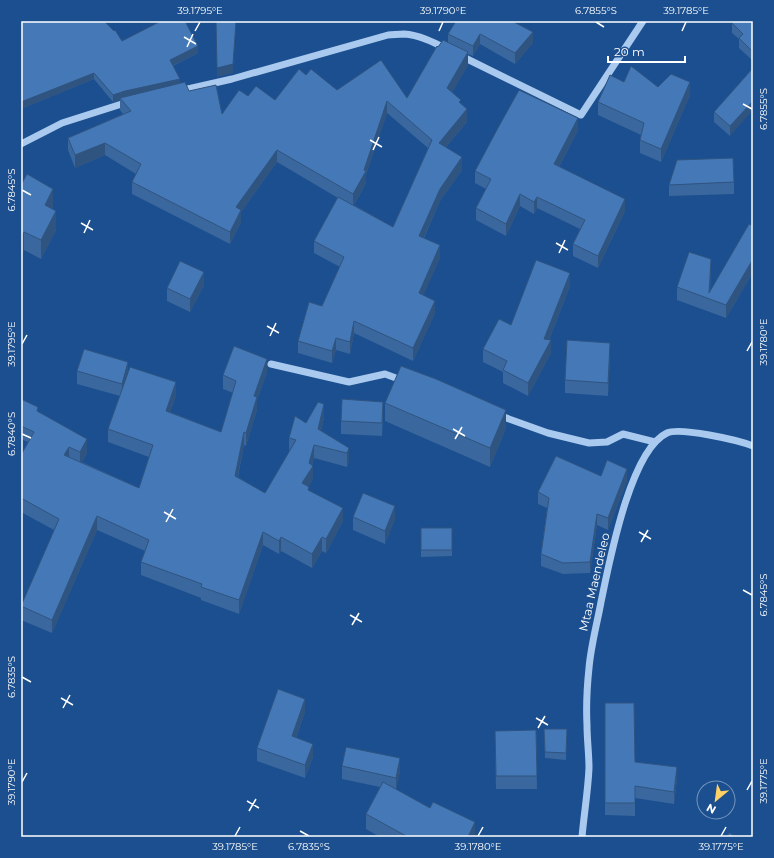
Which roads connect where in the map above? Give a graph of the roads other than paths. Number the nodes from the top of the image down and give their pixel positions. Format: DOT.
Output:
graph roads {
  1 [pos="643,21"];
  2 [pos="172,93"];
  3 [pos="134,101"];
  4 [pos="21,144"];
  5 [pos="271,364"];
  6 [pos="414,385"];
  7 [pos="489,412"];
  8 [pos="655,442"];
  9 [pos="753,446"];
  10 [pos="582,837"];
  1 -- 2 [label="street"];
  3 -- 4 [label="street"];
  5 -- 6 [label="street"];
  7 -- 8 [label="street"];
  8 -- 9 [label="street, Mtaa Maendeleo"];
  8 -- 10 [label="street, Mtaa Maendeleo"];
}
